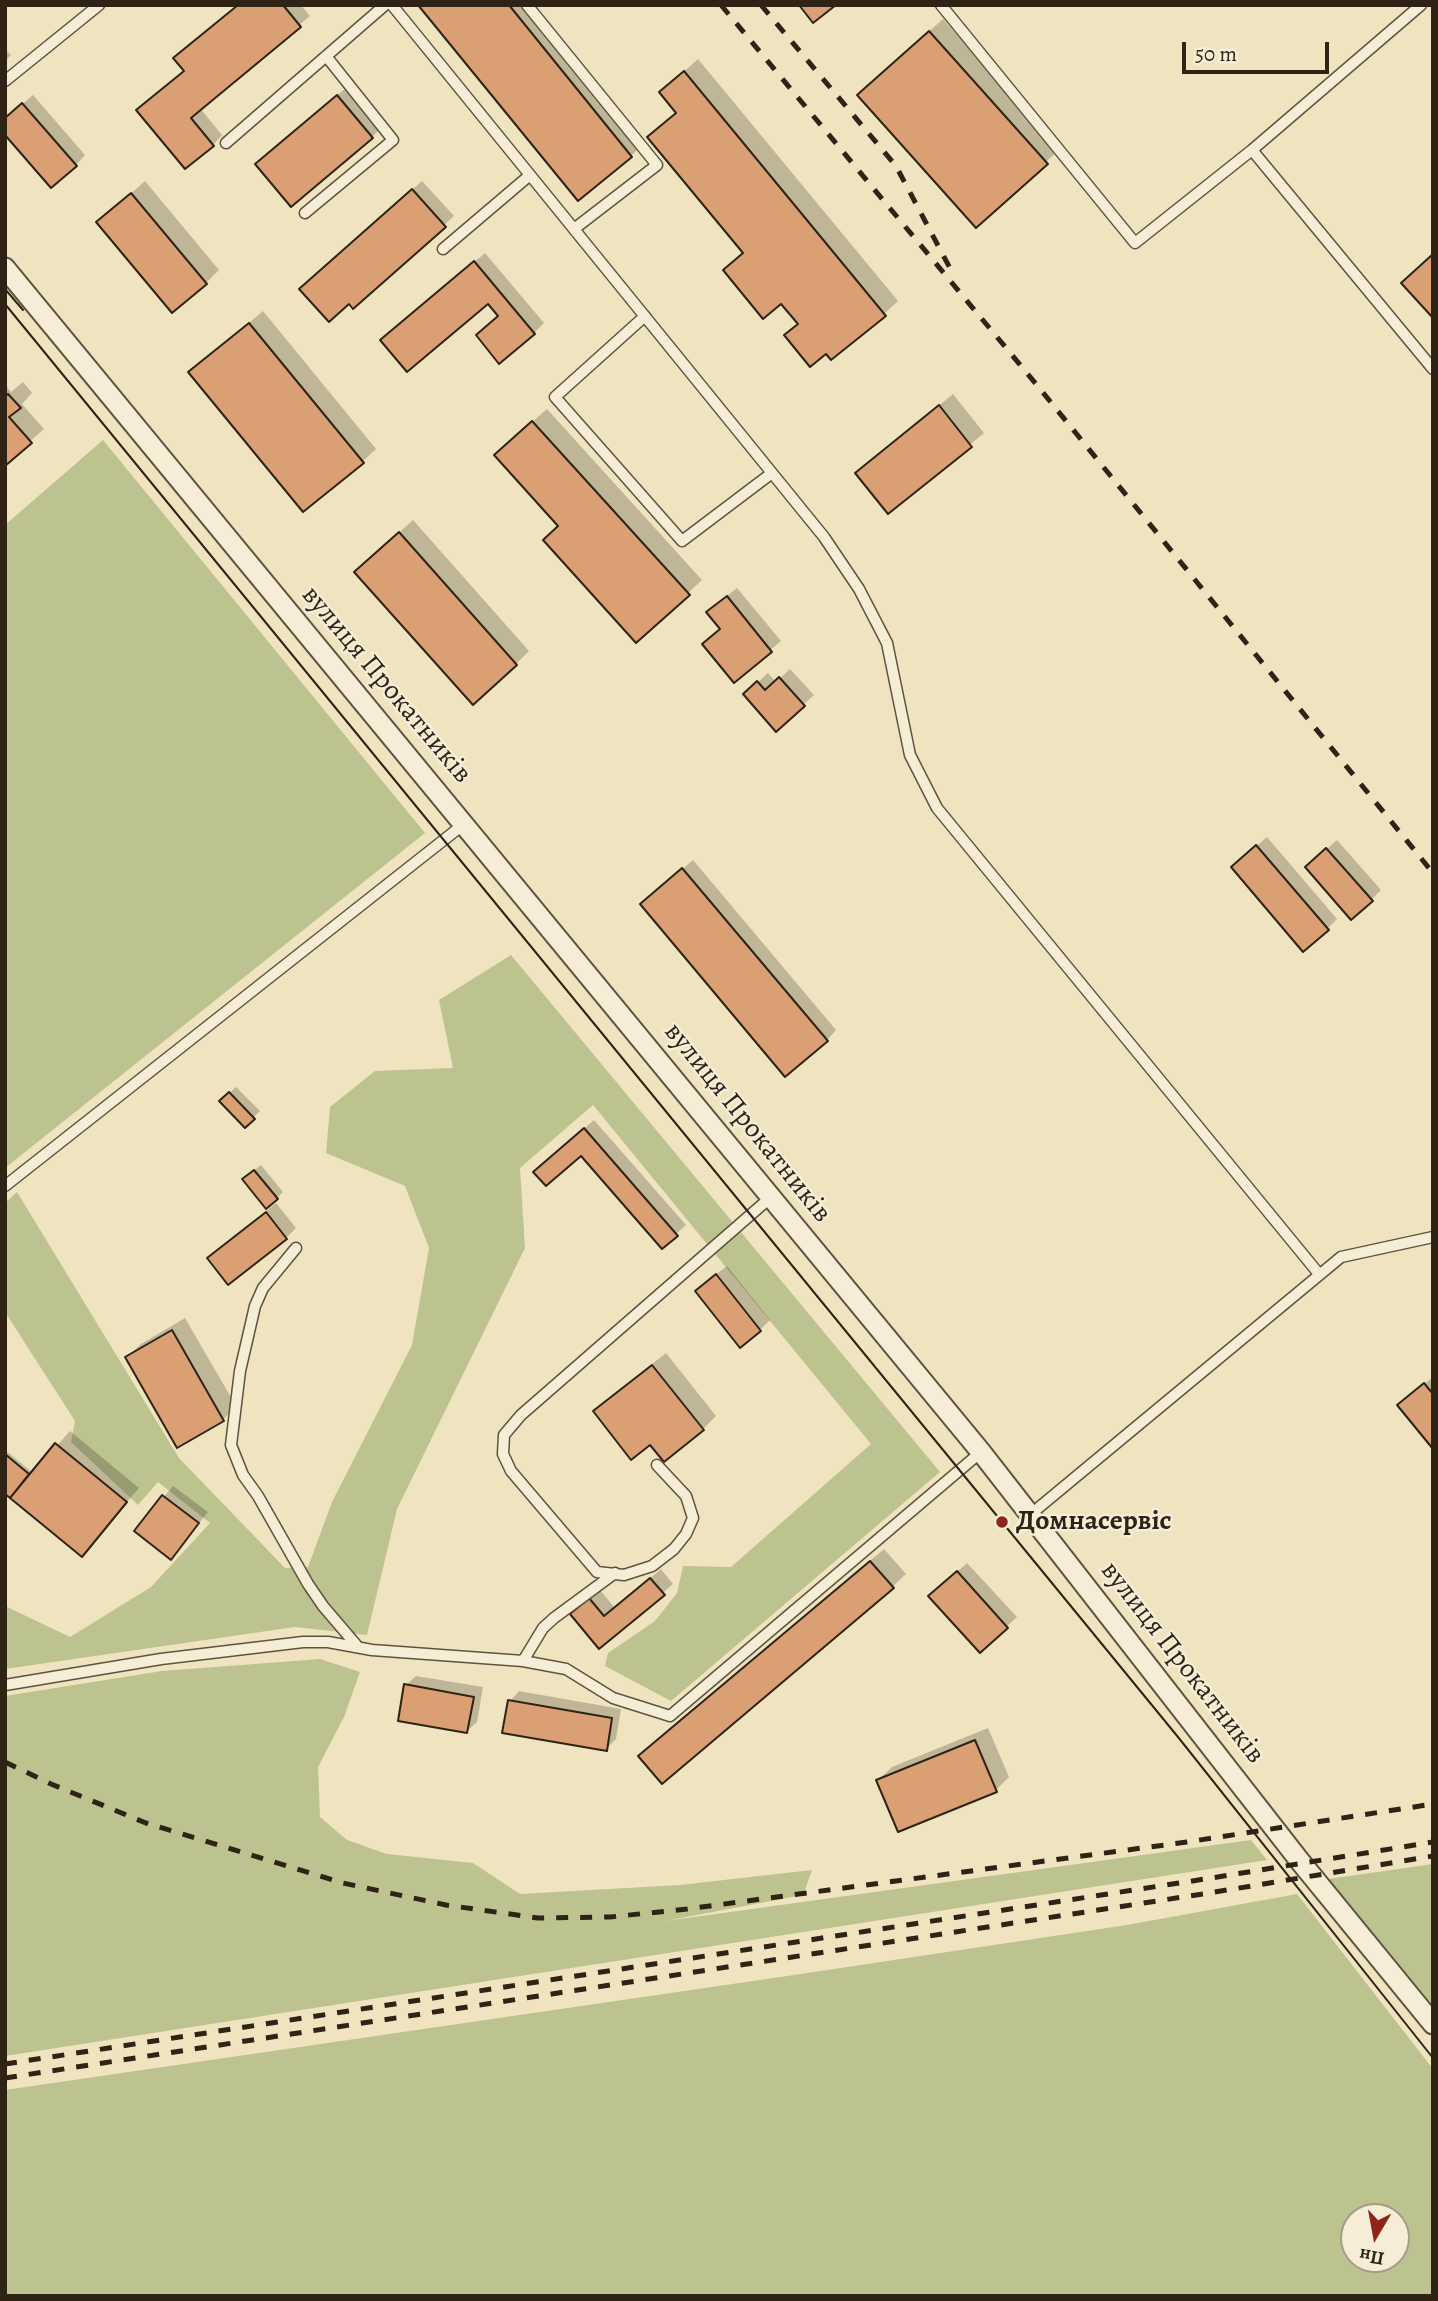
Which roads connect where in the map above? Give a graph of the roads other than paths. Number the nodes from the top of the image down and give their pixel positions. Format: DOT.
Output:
graph roads {
  1 [pos="99,5"];
  2 [pos="385,5"];
  3 [pos="392,5"];
  4 [pos="527,5"];
  5 [pos="941,5"];
  6 [pos="1421,5"];
  7 [pos="326,57"];
  8 [pos="5,81"];
  9 [pos="226,143"];
  10 [pos="1252,150"];
  11 [pos="530,175"];
  12 [pos="305,213"];
  13 [pos="574,229"];
  14 [pos="443,249"];
  15 [pos="5,268"];
  16 [pos="645,316"];
  17 [pos="1433,369"];
  18 [pos="772,473"];
  19 [pos="465,824"];
  20 [pos="5,1186"];
  21 [pos="771,1197"];
  22 [pos="1433,1237"];
  23 [pos="296,1248"];
  24 [pos="1319,1274"];
  25 [pos="981,1452"];
  26 [pos="657,1465"];
  27 [pos="1031,1514"];
  28 [pos="615,1573"];
  29 [pos="358,1647"];
  30 [pos="523,1661"];
  31 [pos="5,1685"];
  32 [pos="1433,2024"];
  1 -- 8 [label="lane"];
  2 -- 7 [label="lane"];
  3 -- 11 [label="lane"];
  4 -- 13 [label="lane"];
  5 -- 10 [label="lane"];
  6 -- 10 [label="lane"];
  7 -- 9 [label="lane"];
  7 -- 12 [label="lane"];
  10 -- 17 [label="lane"];
  11 -- 13 [label="lane"];
  11 -- 14 [label="lane"];
  13 -- 16 [label="lane"];
  15 -- 19 [label="street, вулиця Прокатників"];
  16 -- 18 [label="lane"];
  16 -- 18 [label="lane"];
  18 -- 24 [label="lane"];
  19 -- 20 [label="lane"];
  19 -- 21 [label="street, вулиця Прокатників"];
  21 -- 25 [label="street, вулиця Прокатників"];
  21 -- 28 [label="lane"];
  22 -- 24 [label="lane"];
  23 -- 29 [label="lane"];
  24 -- 27 [label="lane"];
  25 -- 27 [label="street, вулиця Прокатників"];
  25 -- 30 [label="lane"];
  26 -- 28 [label="lane"];
  27 -- 32 [label="street, вулиця Прокатників"];
  28 -- 30 [label="lane"];
  29 -- 30 [label="lane"];
  29 -- 31 [label="lane"];
}
